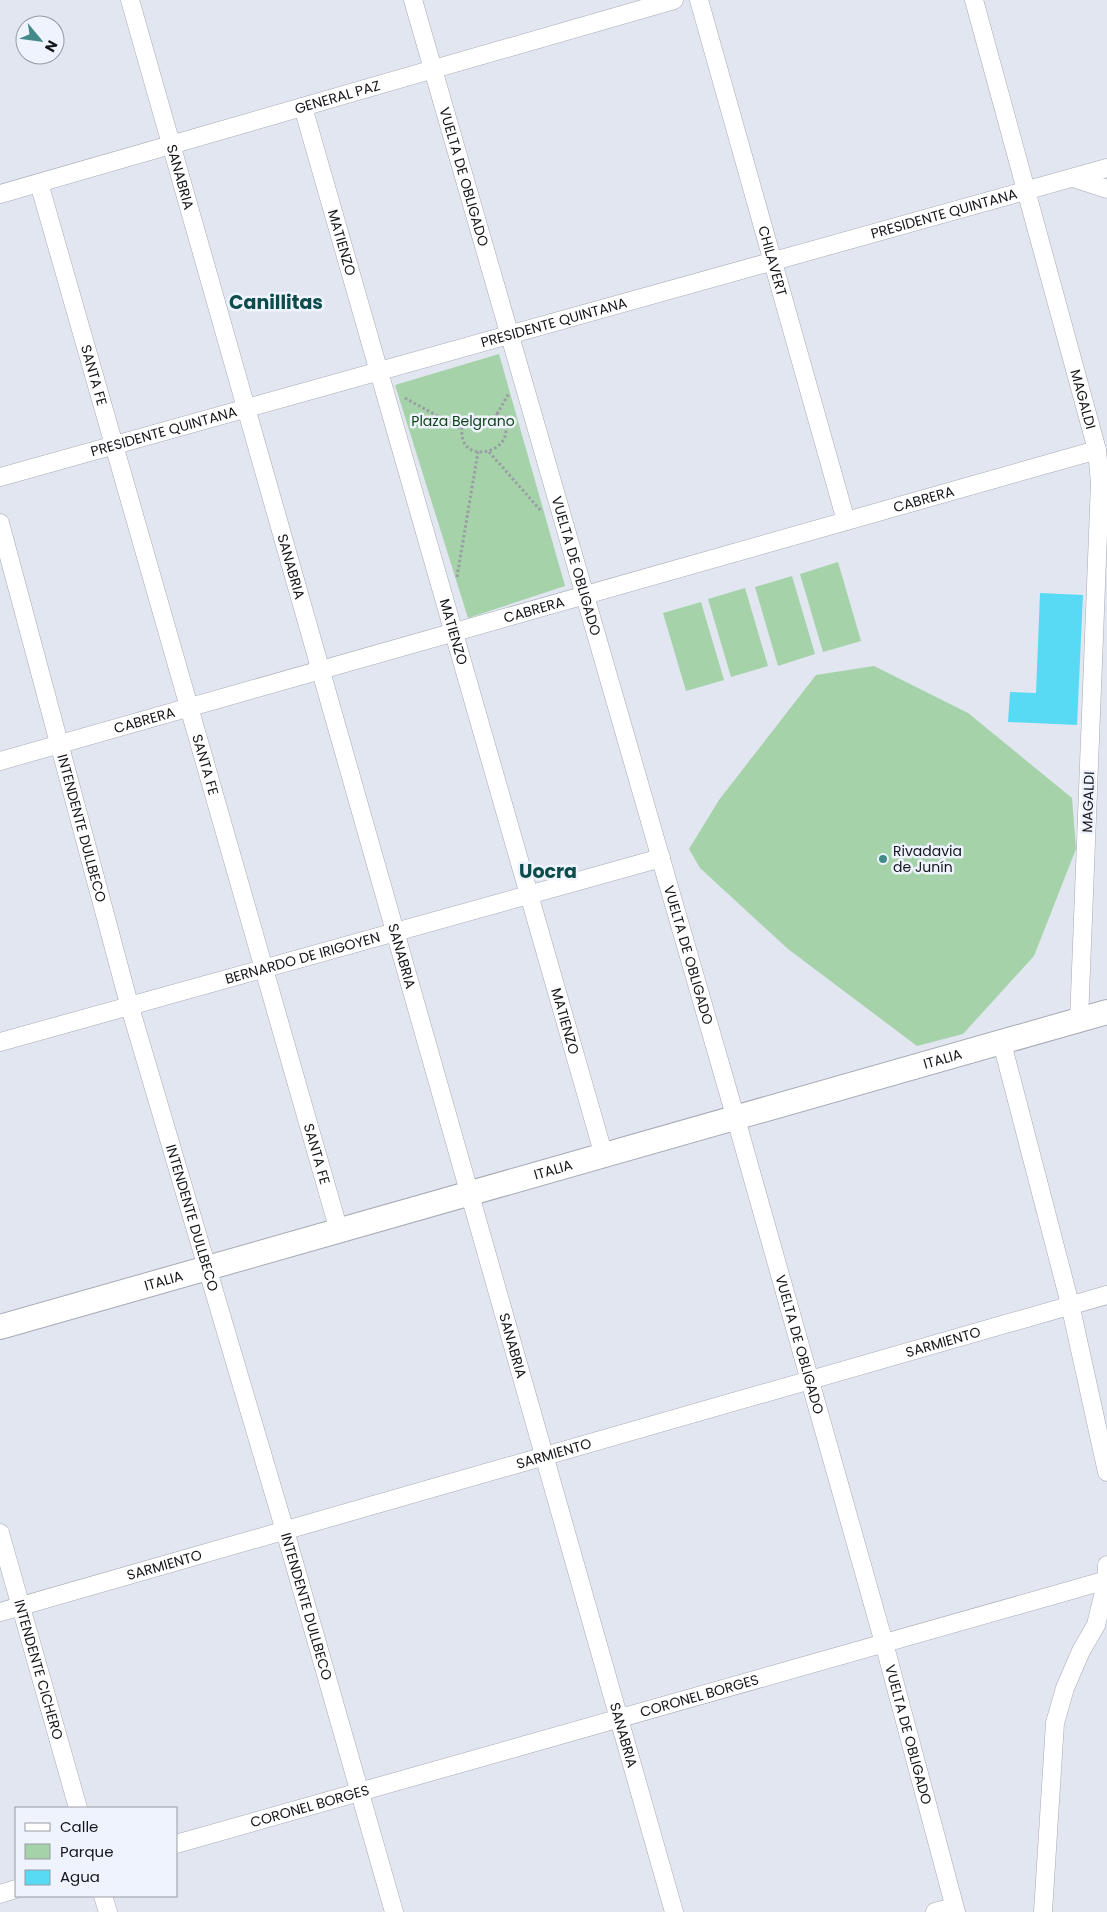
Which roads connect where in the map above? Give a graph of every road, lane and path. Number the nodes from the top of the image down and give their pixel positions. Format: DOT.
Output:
graph roads {
  1 [pos="130,0"];
  2 [pos="412,0"];
  3 [pos="674,0"];
  4 [pos="699,0"];
  5 [pos="974,0"];
  6 [pos="433,70"];
  7 [pos="303,107"];
  8 [pos="171,145"];
  9 [pos="1107,168"];
  10 [pos="1073,178"];
  11 [pos="39,183"];
  12 [pos="1107,189"];
  13 [pos="1026,191"];
  14 [pos="0,194"];
  15 [pos="773,261"];
  16 [pos="510,334"];
  17 [pos="381,378"];
  18 [pos="246,408"];
  19 [pos="494,412"];
  20 [pos="463,422"];
  21 [pos="461,429"];
  22 [pos="114,445"];
  23 [pos="1097,450"];
  24 [pos="478,452"];
  25 [pos="489,452"];
  26 [pos="0,477"];
  27 [pos="546,516"];
  28 [pos="846,521"];
  29 [pos="0,522"];
  30 [pos="456,580"];
  31 [pos="585,595"];
  32 [pos="454,633"];
  33 [pos="321,670"];
  34 [pos="189,708"];
  35 [pos="59,745"];
  36 [pos="0,762"];
  37 [pos="661,858"];
  38 [pos="529,895"];
  39 [pos="395,931"];
  40 [pos="263,968"];
  41 [pos="129,1004"];
  42 [pos="1107,1012"];
  43 [pos="1079,1021"];
  44 [pos="0,1042"];
  45 [pos="1002,1043"];
  46 [pos="736,1119"];
  47 [pos="604,1156"];
  48 [pos="470,1194"];
  49 [pos="338,1232"];
  50 [pos="208,1269"];
  51 [pos="1107,1294"];
  52 [pos="1070,1304"];
  53 [pos="0,1327"];
  54 [pos="810,1380"];
  55 [pos="544,1456"];
  56 [pos="1107,1472"];
  57 [pos="285,1531"];
  58 [pos="0,1533"];
  59 [pos="1107,1565"];
  60 [pos="1107,1580"];
  61 [pos="21,1606"];
  62 [pos="0,1612"];
  63 [pos="884,1643"];
  64 [pos="619,1718"];
  65 [pos="360,1792"];
  66 [pos="78,1807"];
  67 [pos="178,1843"];
  68 [pos="15,1890"];
  69 [pos="0,1894"];
  70 [pos="103,1897"];
  71 [pos="955,1909"];
  72 [pos="108,1912"];
  73 [pos="394,1912"];
  74 [pos="674,1912"];
  75 [pos="935,1912"];
  76 [pos="1043,1912"];
  1 -- 8 [label="street, SANABRIA"];
  2 -- 6 [label="street, VUELTA DE OBLIGADO"];
  3 -- 6 [label="street, GENERAL PAZ"];
  4 -- 15 [label="street, CHILAVERT"];
  5 -- 13 [label="street, MAGALDI"];
  6 -- 7 [label="street, GENERAL PAZ"];
  6 -- 16 [label="street, VUELTA DE OBLIGADO"];
  7 -- 8 [label="street, GENERAL PAZ"];
  7 -- 17 [label="street, MATIENZO"];
  8 -- 11 [label="street, GENERAL PAZ"];
  8 -- 18 [label="street, SANABRIA"];
  9 -- 10 [label="street, PRESIDENTE QUINTANA"];
  10 -- 12 [label="street"];
  10 -- 13 [label="street, PRESIDENTE QUINTANA"];
  11 -- 14 [label="street, GENERAL PAZ"];
  11 -- 22 [label="street, SANTA FE"];
  13 -- 15 [label="street, PRESIDENTE QUINTANA"];
  13 -- 23 [label="street, MAGALDI"];
  15 -- 16 [label="street, PRESIDENTE QUINTANA"];
  15 -- 28 [label="street, CHILAVERT"];
  16 -- 17 [label="street, PRESIDENTE QUINTANA"];
  16 -- 31 [label="street, VUELTA DE OBLIGADO"];
  17 -- 18 [label="street, PRESIDENTE QUINTANA"];
  17 -- 21 [label="path"];
  17 -- 32 [label="street, MATIENZO"];
  18 -- 22 [label="street, PRESIDENTE QUINTANA"];
  18 -- 33 [label="street, SANABRIA"];
  19 -- 25 [label="path"];
  20 -- 21 [label="path"];
  21 -- 24 [label="path"];
  22 -- 26 [label="street, PRESIDENTE QUINTANA"];
  22 -- 34 [label="street, SANTA FE"];
  23 -- 28 [label="street, CABRERA"];
  23 -- 43 [label="street, MAGALDI"];
  24 -- 25 [label="path"];
  24 -- 30 [label="path"];
  25 -- 27 [label="path"];
  28 -- 31 [label="street, CABRERA"];
  29 -- 35 [label="street, INTENDENTE DULLBECO"];
  31 -- 32 [label="street, CABRERA"];
  31 -- 37 [label="street, VUELTA DE OBLIGADO"];
  32 -- 33 [label="street, CABRERA"];
  32 -- 38 [label="street, MATIENZO"];
  33 -- 34 [label="street, CABRERA"];
  33 -- 39 [label="street, SANABRIA"];
  34 -- 35 [label="street, CABRERA"];
  34 -- 40 [label="street, SANTA FE"];
  35 -- 36 [label="street, CABRERA"];
  35 -- 41 [label="street, INTENDENTE DULLBECO"];
  37 -- 38 [label="street, BERNARDO DE IRIGOYEN"];
  37 -- 46 [label="street, VUELTA DE OBLIGADO"];
  38 -- 39 [label="street, BERNARDO DE IRIGOYEN"];
  38 -- 47 [label="street, MATIENZO"];
  39 -- 40 [label="street, BERNARDO DE IRIGOYEN"];
  39 -- 48 [label="street, SANABRIA"];
  40 -- 41 [label="street, BERNARDO DE IRIGOYEN"];
  40 -- 49 [label="street, SANTA FE"];
  41 -- 44 [label="street, BERNARDO DE IRIGOYEN"];
  41 -- 50 [label="street, INTENDENTE DULLBECO"];
  42 -- 43 [label="street, ITALIA"];
  43 -- 45 [label="street, ITALIA"];
  45 -- 46 [label="street, ITALIA"];
  45 -- 52 [label="street"];
  46 -- 47 [label="street, ITALIA"];
  46 -- 54 [label="street, VUELTA DE OBLIGADO"];
  47 -- 48 [label="street, ITALIA"];
  48 -- 49 [label="street, ITALIA"];
  48 -- 55 [label="street, SANABRIA"];
  49 -- 50 [label="street, ITALIA"];
  50 -- 53 [label="street, ITALIA"];
  50 -- 57 [label="street, INTENDENTE DULLBECO"];
  51 -- 52 [label="street, SARMIENTO"];
  52 -- 54 [label="street, SARMIENTO"];
  52 -- 56 [label="street"];
  54 -- 55 [label="street, SARMIENTO"];
  54 -- 63 [label="street, VUELTA DE OBLIGADO"];
  55 -- 57 [label="street, SARMIENTO"];
  55 -- 64 [label="street, SANABRIA"];
  57 -- 61 [label="street, SARMIENTO"];
  57 -- 65 [label="street, INTENDENTE DULLBECO"];
  58 -- 61 [label="street, INTENDENTE CICHERO"];
  59 -- 60 [label="street"];
  60 -- 63 [label="street, CORONEL BORGES"];
  60 -- 76 [label="street"];
  61 -- 62 [label="street, SARMIENTO"];
  61 -- 66 [label="street, INTENDENTE CICHERO"];
  63 -- 64 [label="street, CORONEL BORGES"];
  63 -- 71 [label="street, VUELTA DE OBLIGADO"];
  64 -- 65 [label="street, CORONEL BORGES"];
  64 -- 74 [label="street, SANABRIA"];
  65 -- 67 [label="street, CORONEL BORGES"];
  65 -- 73 [label="street, INTENDENTE DULLBECO"];
  68 -- 69 [label="street"];
  70 -- 72 [label="street"];
  71 -- 75 [label="street"];
}
